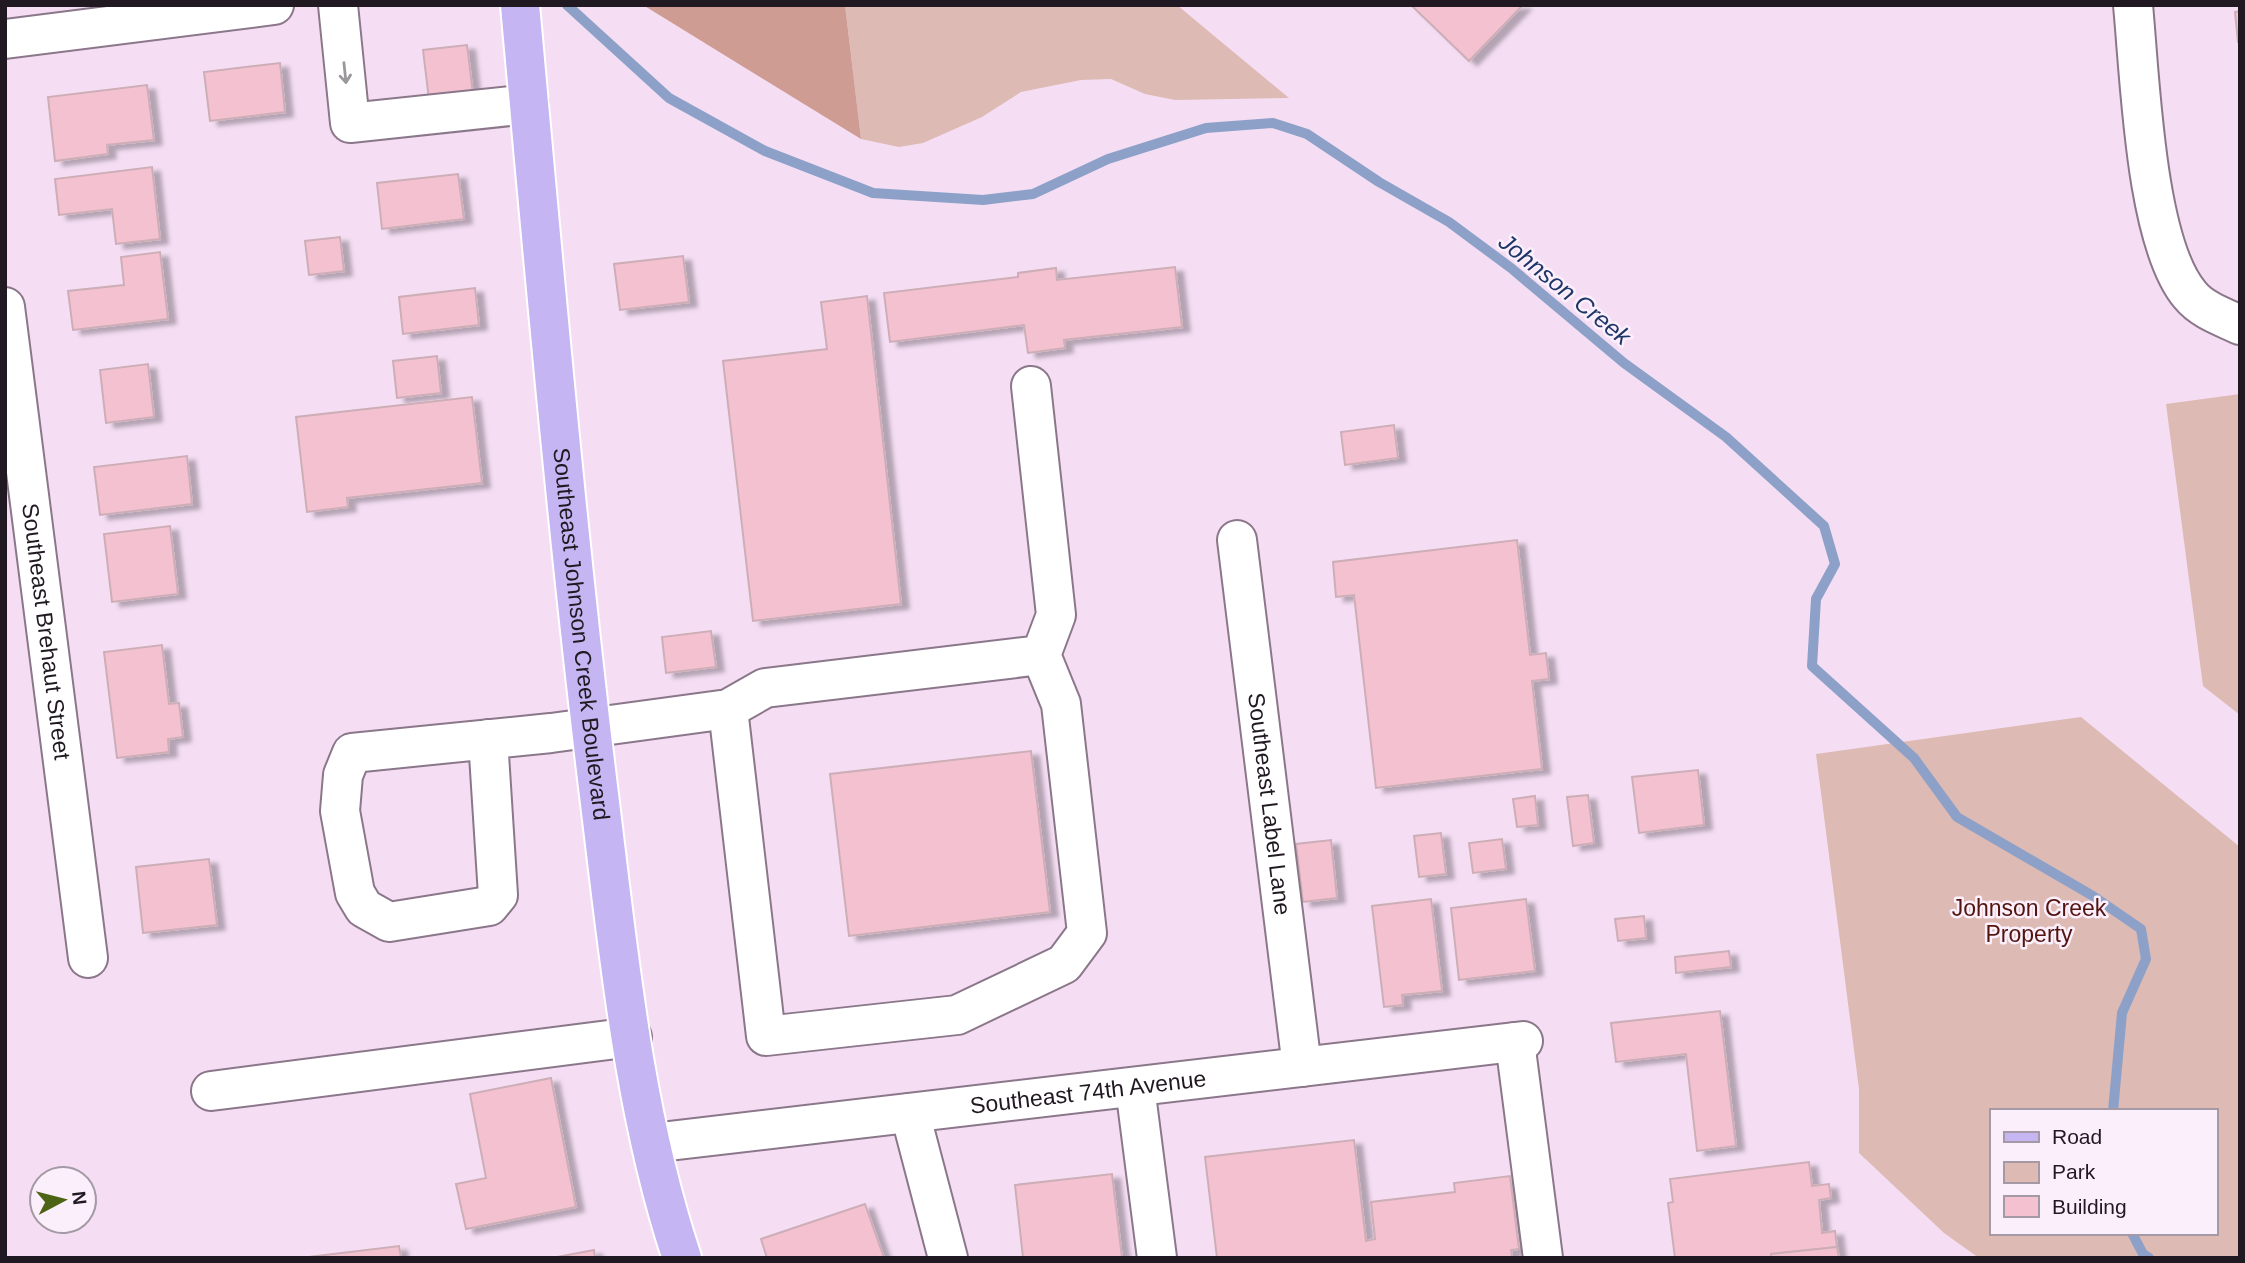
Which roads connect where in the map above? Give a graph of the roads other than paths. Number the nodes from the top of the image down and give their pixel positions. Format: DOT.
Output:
graph roads {
  1 [pos="274,5"];
  2 [pos="338,5"];
  3 [pos="520,5"];
  4 [pos="2133,5"];
  5 [pos="5,39"];
  6 [pos="527,88"];
  7 [pos="5,307"];
  8 [pos="2240,325"];
  9 [pos="1031,386"];
  10 [pos="1237,540"];
  11 [pos="1041,655"];
  12 [pos="728,709"];
  13 [pos="591,727"];
  14 [pos="488,739"];
  15 [pos="88,958"];
  16 [pos="632,1037"];
  17 [pos="1302,1067"];
  18 [pos="1135,1087"];
  19 [pos="212,1091"];
  20 [pos="910,1113"];
  21 [pos="652,1143"];
  22 [pos="682,1258"];
  23 [pos="948,1258"];
  24 [pos="1157,1258"];
  25 [pos="1544,1258"];
  1 -- 5 [label="street"];
  2 -- 6 [label="street, one-way"];
  3 -- 6 [label="main road, Southeast Johnson Creek Boulevard"];
  4 -- 8 [label="street"];
  6 -- 13 [label="main road, Southeast Johnson Creek Boulevard"];
  7 -- 15 [label="street, Southeast Brehaut Street"];
  9 -- 11 [label="street"];
  10 -- 17 [label="street, Southeast Label Lane"];
  11 -- 12 [label="street"];
  11 -- 12 [label="street"];
  12 -- 13 [label="street"];
  13 -- 14 [label="street"];
  13 -- 16 [label="main road, Southeast Johnson Creek Boulevard"];
  14 -- 14 [label="street"];
  16 -- 19 [label="street"];
  16 -- 21 [label="main road, Southeast Johnson Creek Boulevard"];
  17 -- 18 [label="street, Southeast 74th Avenue"];
  17 -- 25 [label="street, Southeast 74th Avenue"];
  18 -- 20 [label="street, Southeast 74th Avenue"];
  18 -- 24 [label="street"];
  20 -- 21 [label="street, Southeast 74th Avenue"];
  20 -- 23 [label="street"];
  21 -- 22 [label="main road, Southeast Johnson Creek Boulevard"];
}
